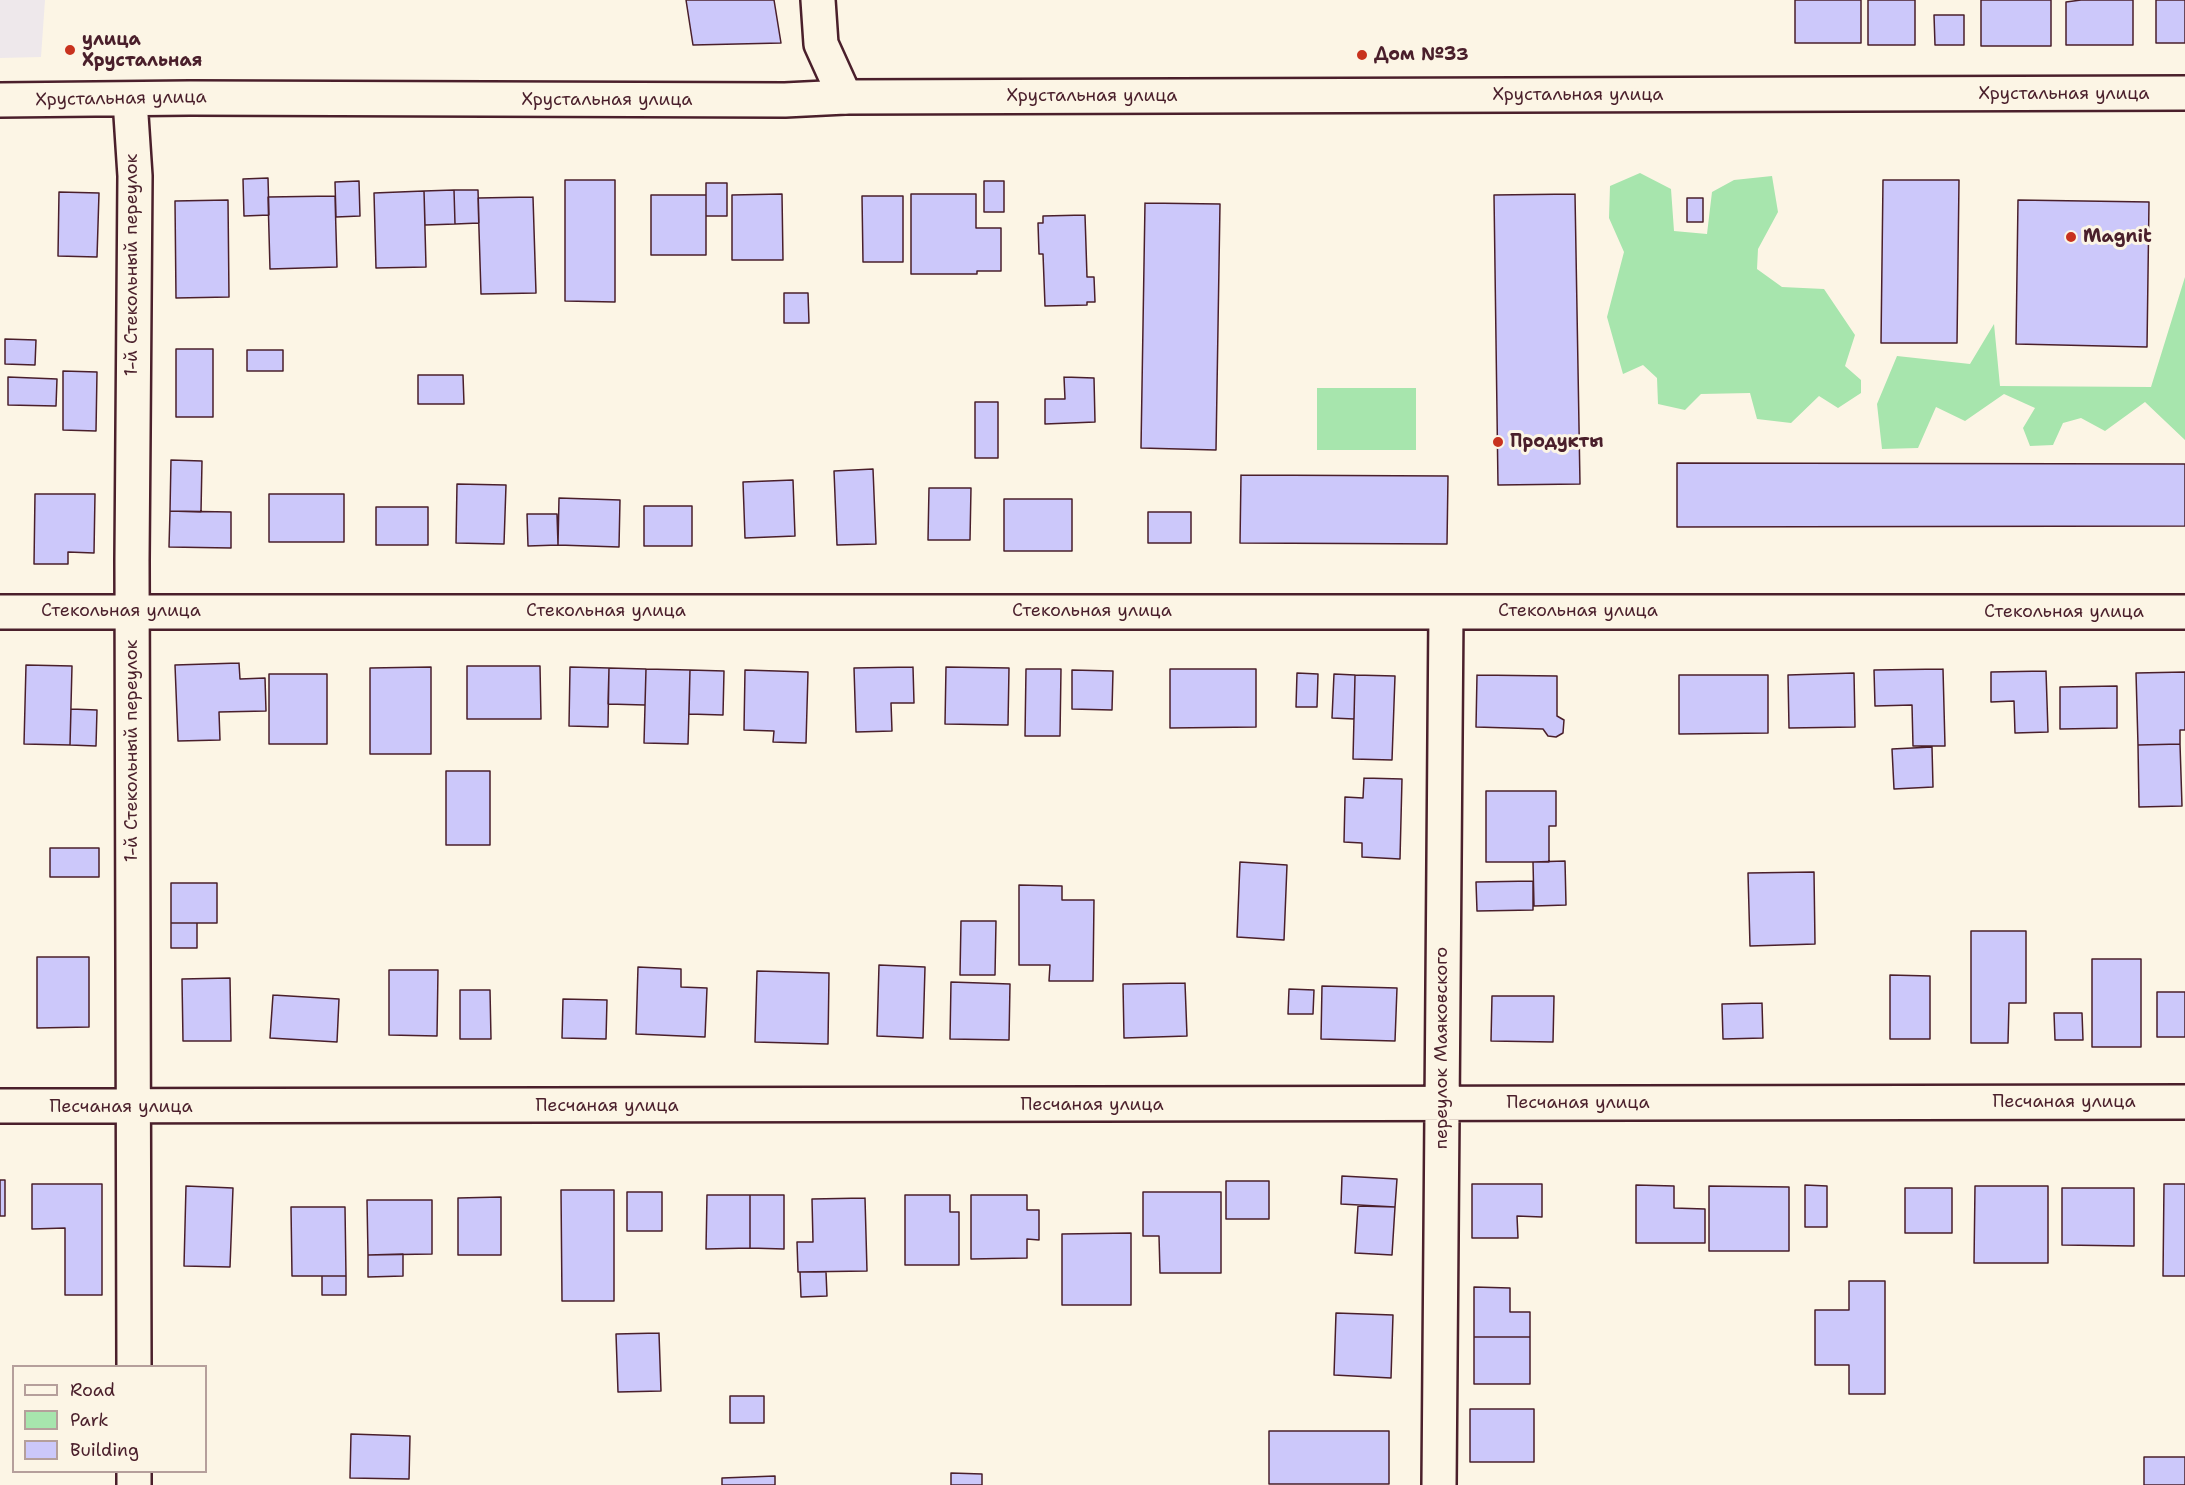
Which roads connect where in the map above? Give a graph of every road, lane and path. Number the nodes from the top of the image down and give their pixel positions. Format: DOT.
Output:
graph roads {
  1 [pos="818,0"];
  2 [pos="2185,93"];
  3 [pos="845,97"];
  4 [pos="0,100"];
  5 [pos="130,100"];
  6 [pos="132,611"];
  7 [pos="0,612"];
  8 [pos="1446,612"];
  9 [pos="2185,612"];
  10 [pos="2185,1101"];
  11 [pos="1442,1104"];
  12 [pos="0,1106"];
  13 [pos="134,1107"];
  14 [pos="134,1365"];
  15 [pos="1439,1485"];
  1 -- 3 [label="street"];
  2 -- 3 [label="street, Хрустальная улица"];
  3 -- 5 [label="street, Хрустальная улица"];
  4 -- 5 [label="street, Хрустальная улица"];
  5 -- 6 [label="street, 1-й Стекольный переулок"];
  6 -- 7 [label="street, Стекольная улица"];
  6 -- 8 [label="street, Стекольная улица"];
  6 -- 13 [label="street, 1-й Стекольный переулок"];
  8 -- 9 [label="street, Стекольная улица"];
  8 -- 11 [label="street, переулок Маяковского"];
  10 -- 11 [label="street, Песчаная улица"];
  11 -- 13 [label="street, Песчаная улица"];
  11 -- 15 [label="street, переулок Маяковского"];
  12 -- 13 [label="street, Песчаная улица"];
  13 -- 14 [label="street, 1-й Стекольный переулок"];
}
